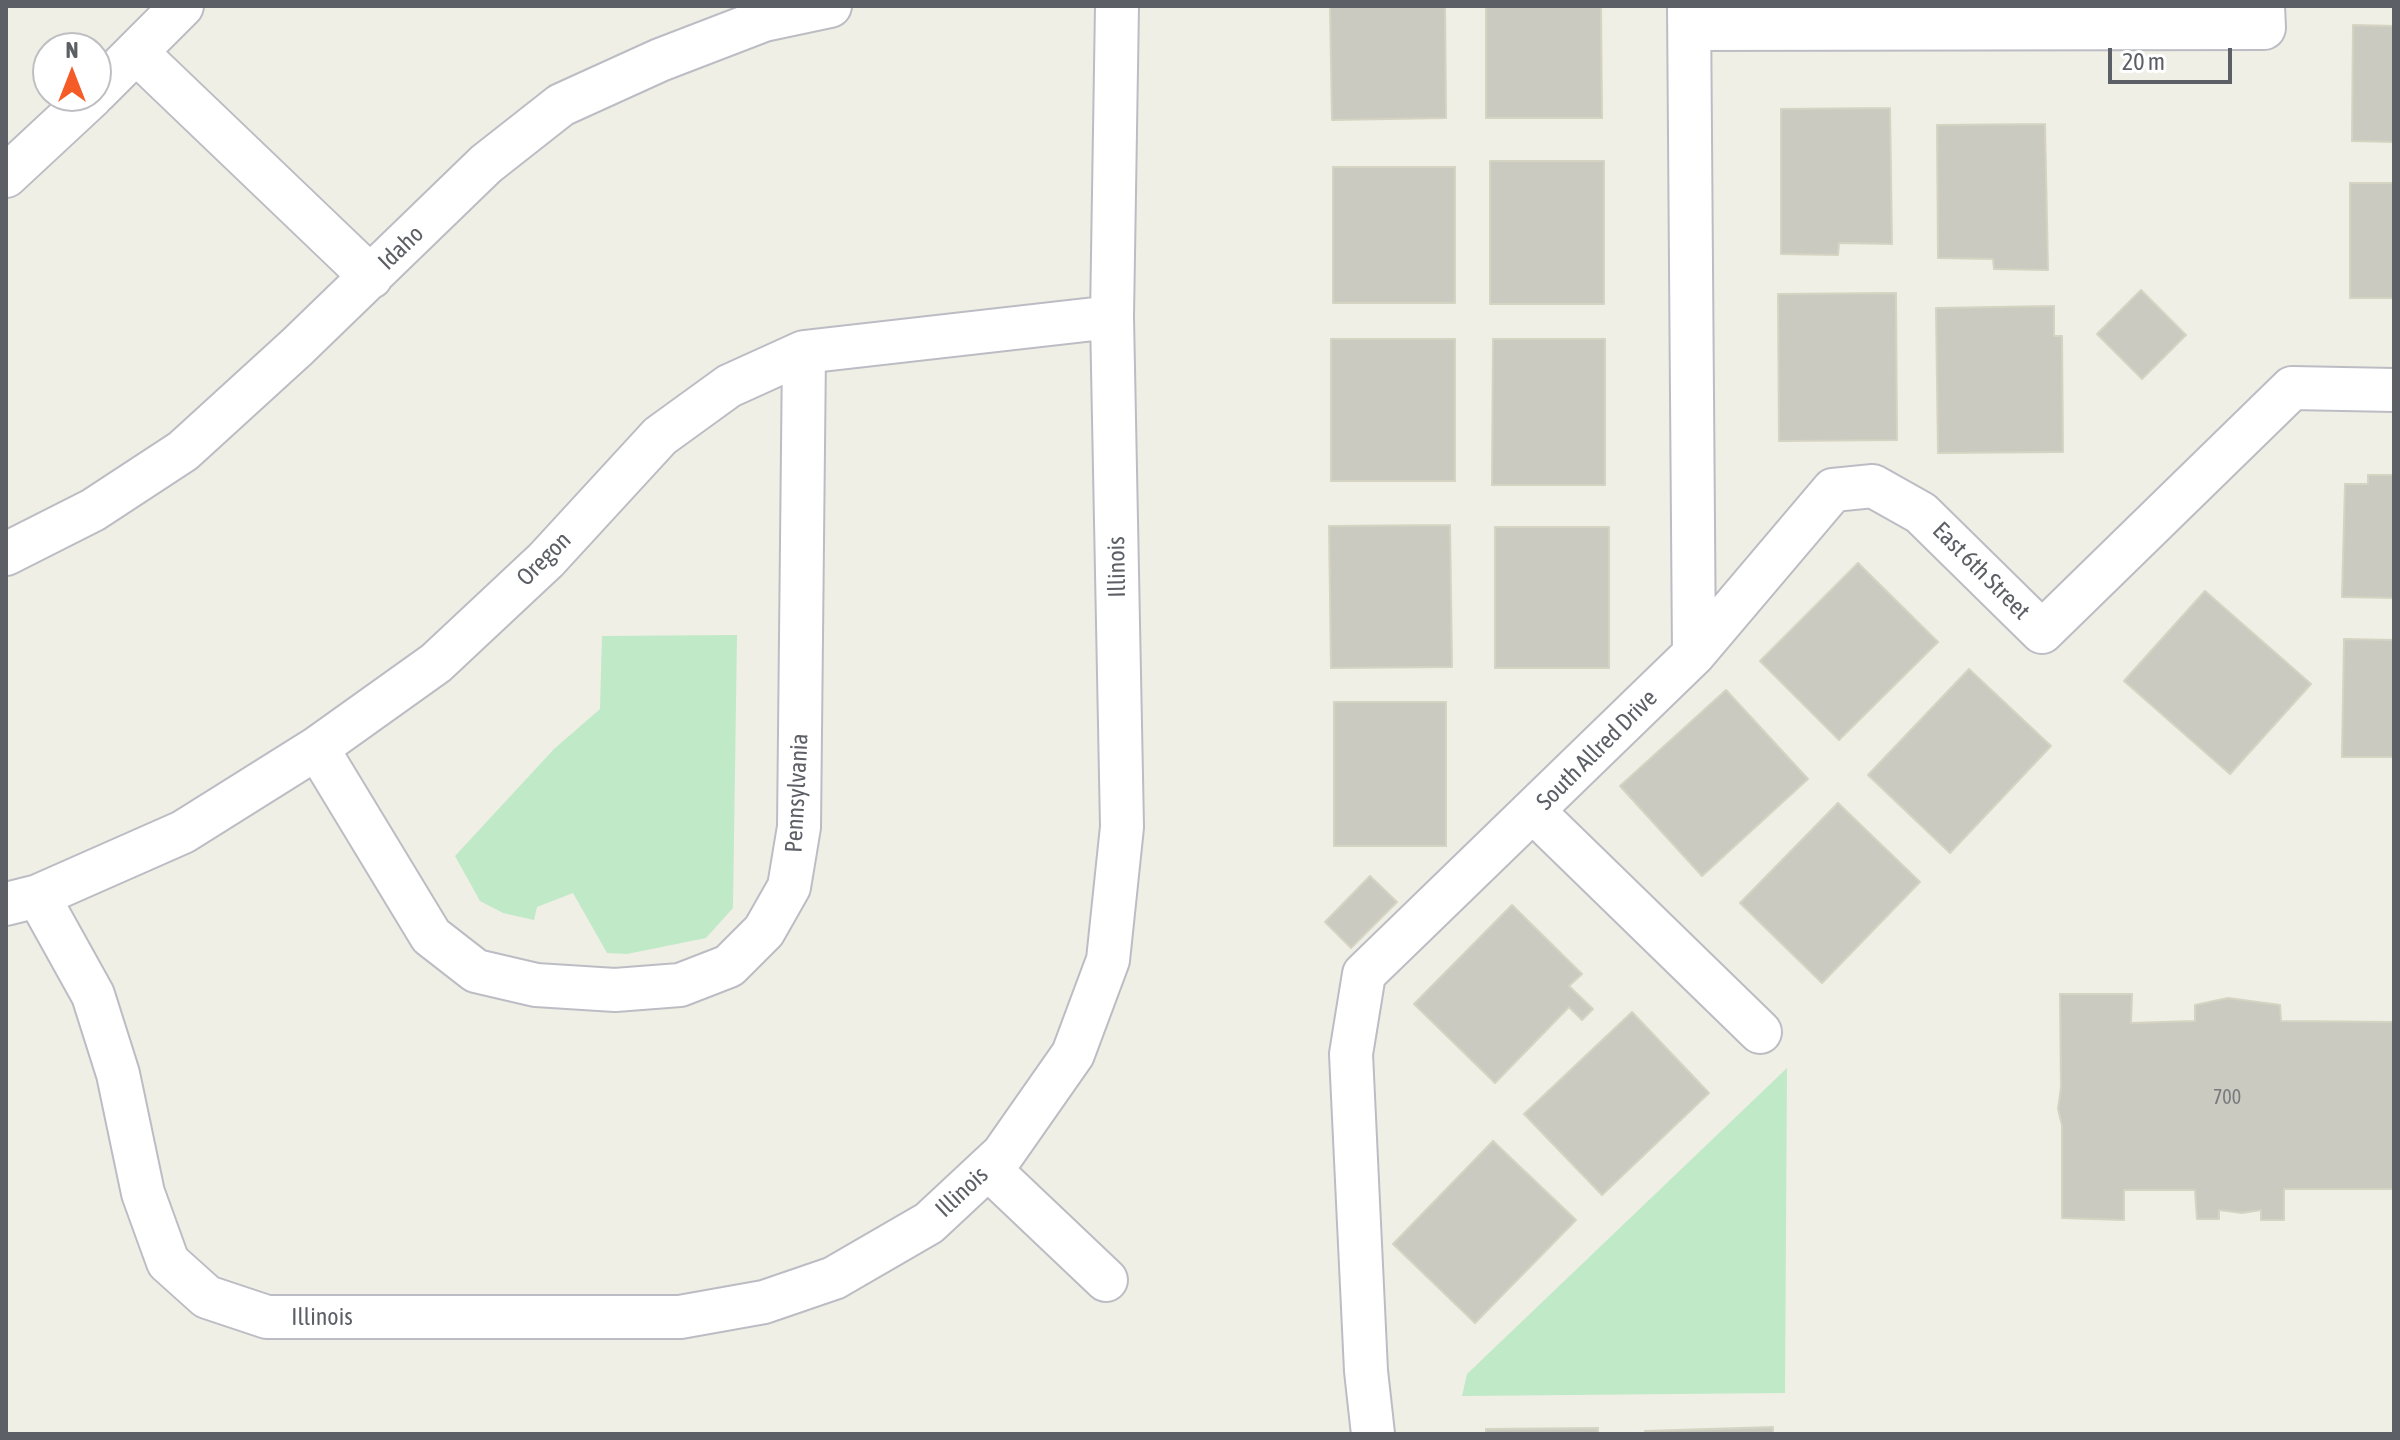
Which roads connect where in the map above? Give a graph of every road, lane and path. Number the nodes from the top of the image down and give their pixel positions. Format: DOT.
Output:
graph roads {
  1 [pos="182,6"];
  2 [pos="830,6"];
  3 [pos="1117,6"];
  4 [pos="2263,6"];
  5 [pos="1689,18"];
  6 [pos="136,52"];
  7 [pos="112,76"];
  8 [pos="75,112"];
  9 [pos="6,176"];
  10 [pos="371,277"];
  11 [pos="1112,317"];
  12 [pos="804,352"];
  13 [pos="2394,390"];
  14 [pos="6,554"];
  15 [pos="1694,654"];
  16 [pos="317,748"];
  17 [pos="1534,812"];
  18 [pos="22,900"];
  19 [pos="1760,1032"];
  20 [pos="988,1168"];
  21 [pos="1106,1280"];
  22 [pos="1373,1434"];
  1 -- 6 [label="street"];
  2 -- 10 [label="street, Idaho"];
  3 -- 11 [label="street, Illinois"];
  4 -- 5 [label="street"];
  5 -- 15 [label="street"];
  6 -- 7 [label="street"];
  6 -- 10 [label="street"];
  8 -- 9 [label="street"];
  10 -- 14 [label="street, Idaho"];
  11 -- 12 [label="street, Oregon"];
  11 -- 20 [label="street, Illinois"];
  12 -- 16 [label="street, Oregon"];
  12 -- 16 [label="street, Pennsylvania"];
  13 -- 15 [label="street, East 6th Street"];
  15 -- 17 [label="street, South Allred Drive"];
  16 -- 18 [label="street, Oregon"];
  17 -- 19 [label="street"];
  17 -- 22 [label="street, South Allred Drive"];
  18 -- 20 [label="street, Illinois"];
  20 -- 21 [label="street"];
}
